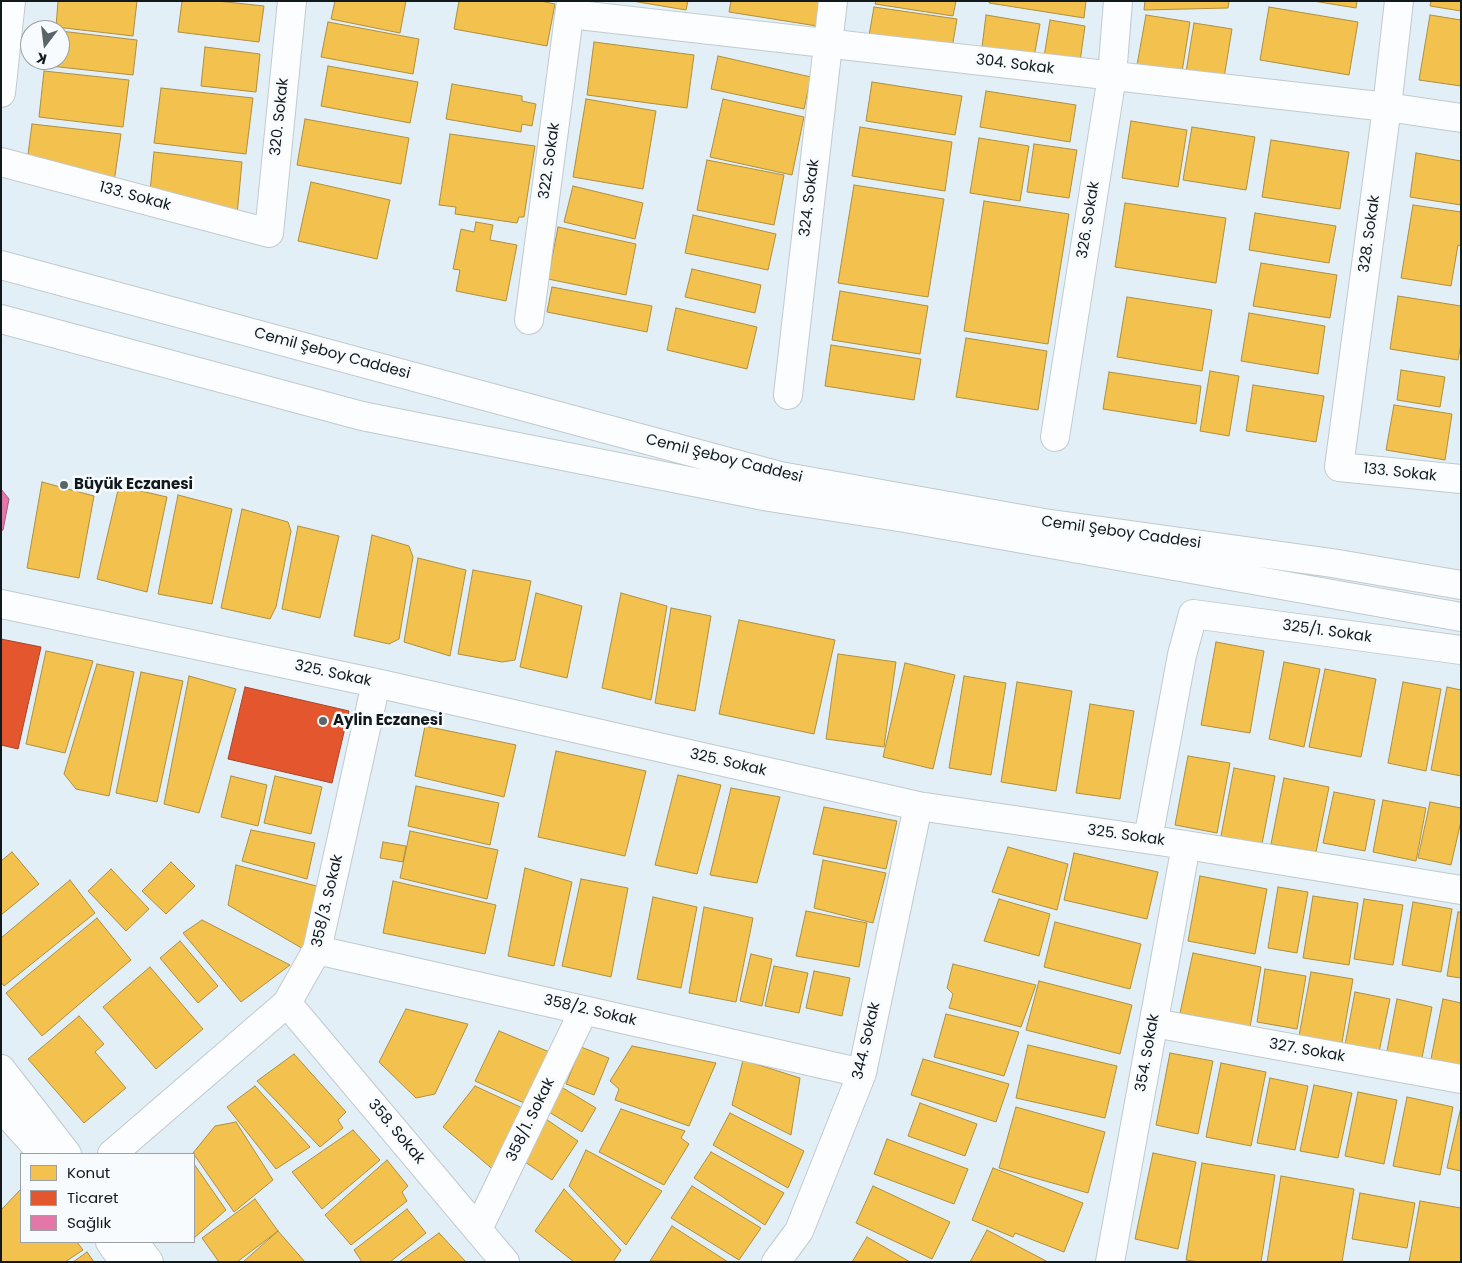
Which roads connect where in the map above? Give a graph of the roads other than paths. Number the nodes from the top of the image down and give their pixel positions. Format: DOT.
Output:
graph roads {
  1 [pos="11,1"];
  2 [pos="292,1"];
  3 [pos="833,1"];
  4 [pos="1118,1"];
  5 [pos="1399,1"];
  6 [pos="570,8"];
  7 [pos="828,44"];
  8 [pos="1112,76"];
  9 [pos="1,93"];
  10 [pos="1387,107"];
  11 [pos="1461,118"];
  12 [pos="1,162"];
  13 [pos="269,233"];
  14 [pos="1,265"];
  15 [pos="1,320"];
  16 [pos="529,320"];
  17 [pos="788,395"];
  18 [pos="1056,437"];
  19 [pos="1339,467"];
  20 [pos="1461,479"];
  21 [pos="1461,585"];
  22 [pos="1,604"];
  23 [pos="1461,617"];
  24 [pos="1461,650"];
  25 [pos="376,683"];
  26 [pos="918,806"];
  27 [pos="1148,839"];
  28 [pos="1186,845"];
  29 [pos="1461,890"];
  30 [pos="318,950"];
  31 [pos="288,1003"];
  32 [pos="584,1010"];
  33 [pos="1154,1023"];
  34 [pos="1,1069"];
  35 [pos="862,1073"];
  36 [pos="1461,1079"];
  37 [pos="3,1114"];
  38 [pos="42,1153"];
  39 [pos="67,1153"];
  40 [pos="113,1153"];
  41 [pos="478,1229"];
  42 [pos="111,1243"];
  43 [pos="135,1243"];
  44 [pos="124,1262"];
  45 [pos="149,1262"];
  46 [pos="505,1262"];
  47 [pos="776,1262"];
  48 [pos="1110,1262"];
  1 -- 9 [label="street"];
  2 -- 13 [label="street, 320. Sokak"];
  3 -- 7 [label="street, 324. Sokak"];
  4 -- 8 [label="street, 326. Sokak"];
  5 -- 10 [label="street, 328. Sokak"];
  6 -- 7 [label="street, 304. Sokak"];
  6 -- 16 [label="street, 322. Sokak"];
  7 -- 8 [label="street, 304. Sokak"];
  7 -- 17 [label="street, 324. Sokak"];
  8 -- 10 [label="street, 304. Sokak"];
  8 -- 18 [label="street, 326. Sokak"];
  10 -- 11 [label="street, 304. Sokak"];
  10 -- 19 [label="street, 328. Sokak"];
  12 -- 13 [label="street, 133. Sokak"];
  14 -- 21 [label="street, Cemil Şeboy Caddesi"];
  15 -- 23 [label="street, Cemil Şeboy Caddesi"];
  19 -- 20 [label="street, 133. Sokak"];
  22 -- 25 [label="street, 325. Sokak"];
  24 -- 27 [label="street, 325/1. Sokak"];
  25 -- 26 [label="street, 325. Sokak"];
  25 -- 30 [label="street, 358/3. Sokak"];
  26 -- 27 [label="street, 325. Sokak"];
  26 -- 35 [label="street, 344. Sokak"];
  27 -- 28 [label="street, 325. Sokak"];
  28 -- 29 [label="street, 325. Sokak"];
  28 -- 33 [label="street, 354. Sokak"];
  30 -- 31 [label="street, 358/3. Sokak"];
  30 -- 32 [label="street, 358/2. Sokak"];
  31 -- 40 [label="street, 358/3. Sokak"];
  31 -- 41 [label="street, 358. Sokak"];
  32 -- 35 [label="street, 358/2. Sokak"];
  32 -- 41 [label="street, 358/1. Sokak"];
  33 -- 36 [label="street, 327. Sokak"];
  33 -- 48 [label="street, 354. Sokak"];
  34 -- 39 [label="street"];
  35 -- 47 [label="street, 344. Sokak"];
  37 -- 38 [label="street"];
  41 -- 46 [label="street, 358. Sokak"];
  42 -- 44 [label="street"];
  43 -- 45 [label="street"];
}
